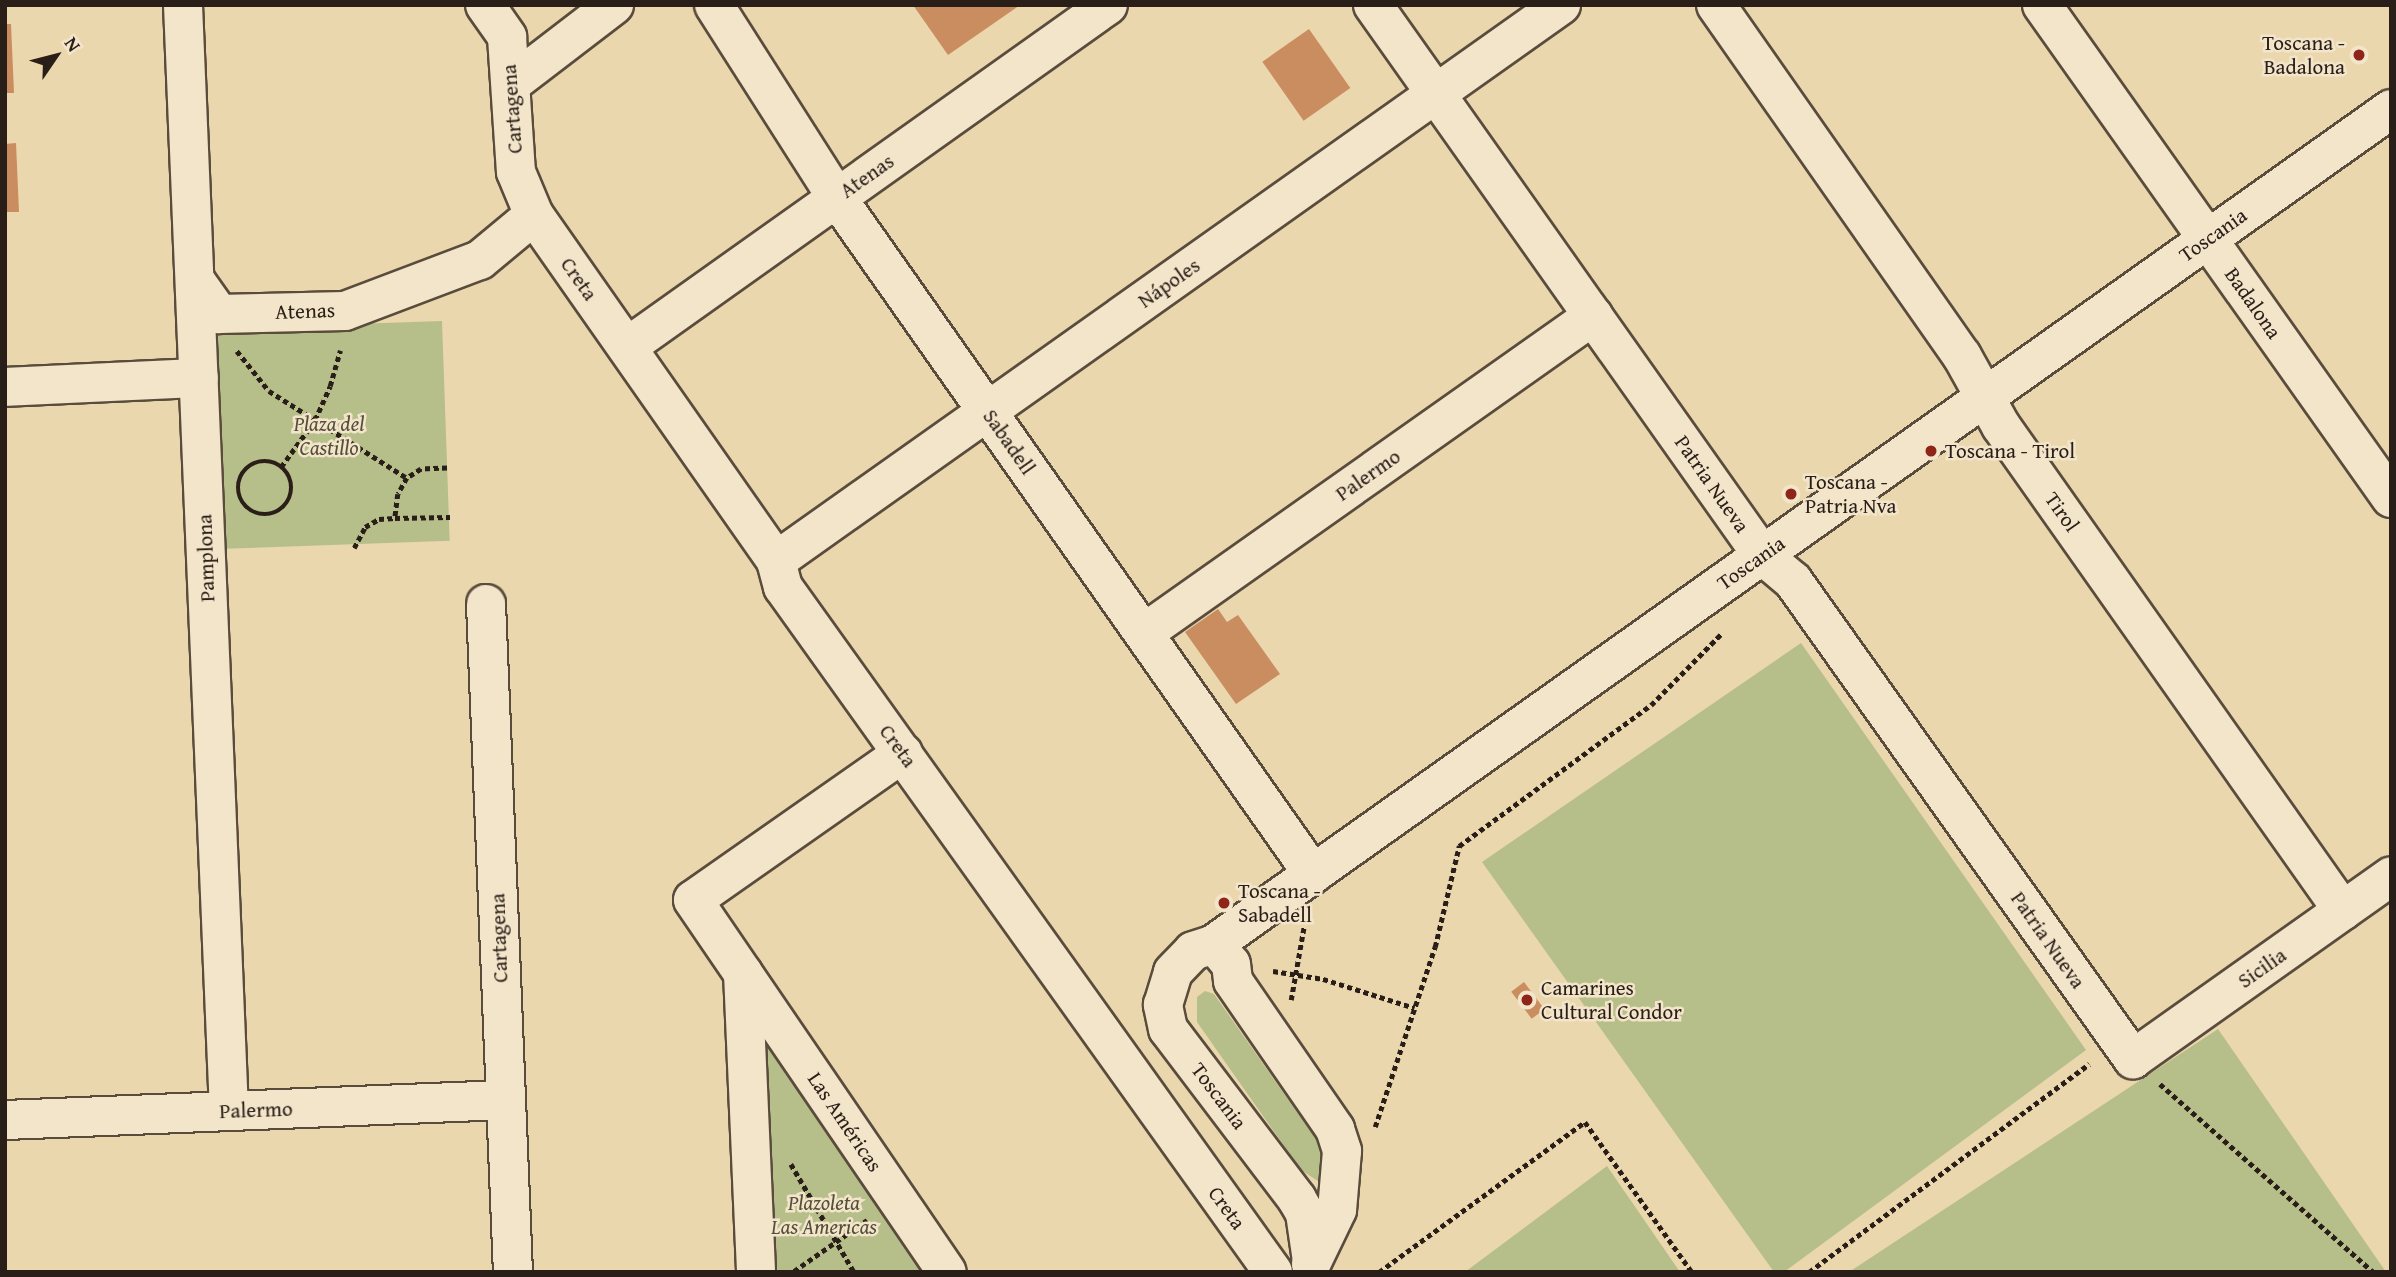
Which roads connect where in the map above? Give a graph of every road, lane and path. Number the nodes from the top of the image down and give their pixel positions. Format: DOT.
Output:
graph roads {
  1 [pos="183,5"];
  2 [pos="485,5"];
  3 [pos="614,5"];
  4 [pos="714,5"];
  5 [pos="1108,5"];
  6 [pos="1373,5"];
  7 [pos="1561,5"];
  8 [pos="1716,5"];
  9 [pos="2042,5"];
  10 [pos="511,84"];
  11 [pos="1436,94"];
  12 [pos="2391,109"];
  13 [pos="837,198"];
  14 [pos="534,215"];
  15 [pos="2208,239"];
  16 [pos="195,280"];
  17 [pos="345,311"];
  18 [pos="219,314"];
  19 [pos="1593,316"];
  20 [pos="626,347"];
  21 [pos="199,378"];
  22 [pos="5,387"];
  23 [pos="1985,397"];
  24 [pos="987,411"];
  25 [pos="315,420"];
  26 [pos="281,467"];
  27 [pos="447,468"];
  28 [pos="407,478"];
  29 [pos="2391,498"];
  30 [pos="450,517"];
  31 [pos="395,518"];
  32 [pos="354,548"];
  33 [pos="1762,555"];
  34 [pos="776,561"];
  35 [pos="486,604"];
  36 [pos="1724,630"];
  37 [pos="1144,633"];
  38 [pos="903,753"];
  39 [pos="1313,874"];
  40 [pos="2391,876"];
  41 [pos="2343,911"];
  42 [pos="1223,954"];
  43 [pos="743,973"];
  44 [pos="1296,975"];
  45 [pos="1415,1008"];
  46 [pos="1282,1053"];
  47 [pos="2133,1059"];
  48 [pos="506,1100"];
  49 [pos="229,1111"];
  50 [pos="5,1120"];
  51 [pos="1373,1134"];
  52 [pos="784,1153"];
  53 [pos="872,1217"];
  54 [pos="1311,1266"];
  55 [pos="513,1272"];
  56 [pos="756,1272"];
  57 [pos="793,1272"];
  58 [pos="854,1272"];
  59 [pos="947,1272"];
  60 [pos="1273,1272"];
  61 [pos="1379,1272"];
  62 [pos="1692,1272"];
  63 [pos="1809,1272"];
  64 [pos="2372,1272"];
  1 -- 16 [label="street, Pamplona"];
  2 -- 10 [label="street, Cartagena"];
  3 -- 10 [label="street"];
  4 -- 13 [label="street, Sabadell"];
  5 -- 13 [label="street, Atenas"];
  6 -- 11 [label="street, Patria Nueva"];
  7 -- 11 [label="street, Nápoles"];
  8 -- 23 [label="street, Tirol"];
  9 -- 15 [label="street, Badalona"];
  10 -- 14 [label="street, Cartagena"];
  11 -- 19 [label="street, Patria Nueva"];
  11 -- 24 [label="street, Nápoles"];
  12 -- 15 [label="street, Toscania"];
  13 -- 20 [label="street, Atenas"];
  13 -- 24 [label="street, Sabadell"];
  14 -- 17 [label="street, Atenas"];
  14 -- 20 [label="street, Creta"];
  15 -- 23 [label="street, Toscania"];
  15 -- 29 [label="street, Badalona"];
  16 -- 18 [label="street"];
  16 -- 21 [label="street, Pamplona"];
  17 -- 18 [label="street, Atenas"];
  17 -- 25 [label="path"];
  18 -- 25 [label="path"];
  19 -- 33 [label="street, Patria Nueva"];
  19 -- 37 [label="street, Palermo"];
  20 -- 34 [label="street, Creta"];
  21 -- 22 [label="street"];
  21 -- 49 [label="street, Pamplona"];
  23 -- 33 [label="street, Toscania"];
  23 -- 41 [label="street, Tirol"];
  24 -- 34 [label="street, Nápoles"];
  24 -- 37 [label="street, Sabadell"];
  25 -- 26 [label="path"];
  25 -- 28 [label="path"];
  26 -- 26 [label="path"];
  27 -- 28 [label="path"];
  28 -- 31 [label="path"];
  30 -- 31 [label="path"];
  31 -- 32 [label="path"];
  33 -- 39 [label="street, Toscania"];
  33 -- 47 [label="street, Patria Nueva"];
  34 -- 38 [label="street, Creta"];
  35 -- 48 [label="street, Cartagena"];
  36 -- 45 [label="path"];
  37 -- 39 [label="street, Sabadell"];
  38 -- 43 [label="street, Las Américas"];
  38 -- 60 [label="street, Creta"];
  39 -- 42 [label="street, Toscania"];
  39 -- 44 [label="path"];
  40 -- 41 [label="street, Sicilia"];
  41 -- 47 [label="street, Sicilia"];
  42 -- 44 [label="path"];
  42 -- 46 [label="street, Toscania"];
  42 -- 54 [label="street, Toscania"];
  43 -- 56 [label="street"];
  43 -- 59 [label="street, Las Américas"];
  44 -- 45 [label="path"];
  44 -- 46 [label="path"];
  45 -- 51 [label="path"];
  46 -- 54 [label="street, Toscania"];
  47 -- 63 [label="path"];
  47 -- 64 [label="path"];
  48 -- 49 [label="street, Palermo"];
  48 -- 55 [label="street, Cartagena"];
  49 -- 50 [label="street, Palermo"];
  52 -- 58 [label="path"];
  53 -- 57 [label="path"];
  61 -- 62 [label="path"];
}
